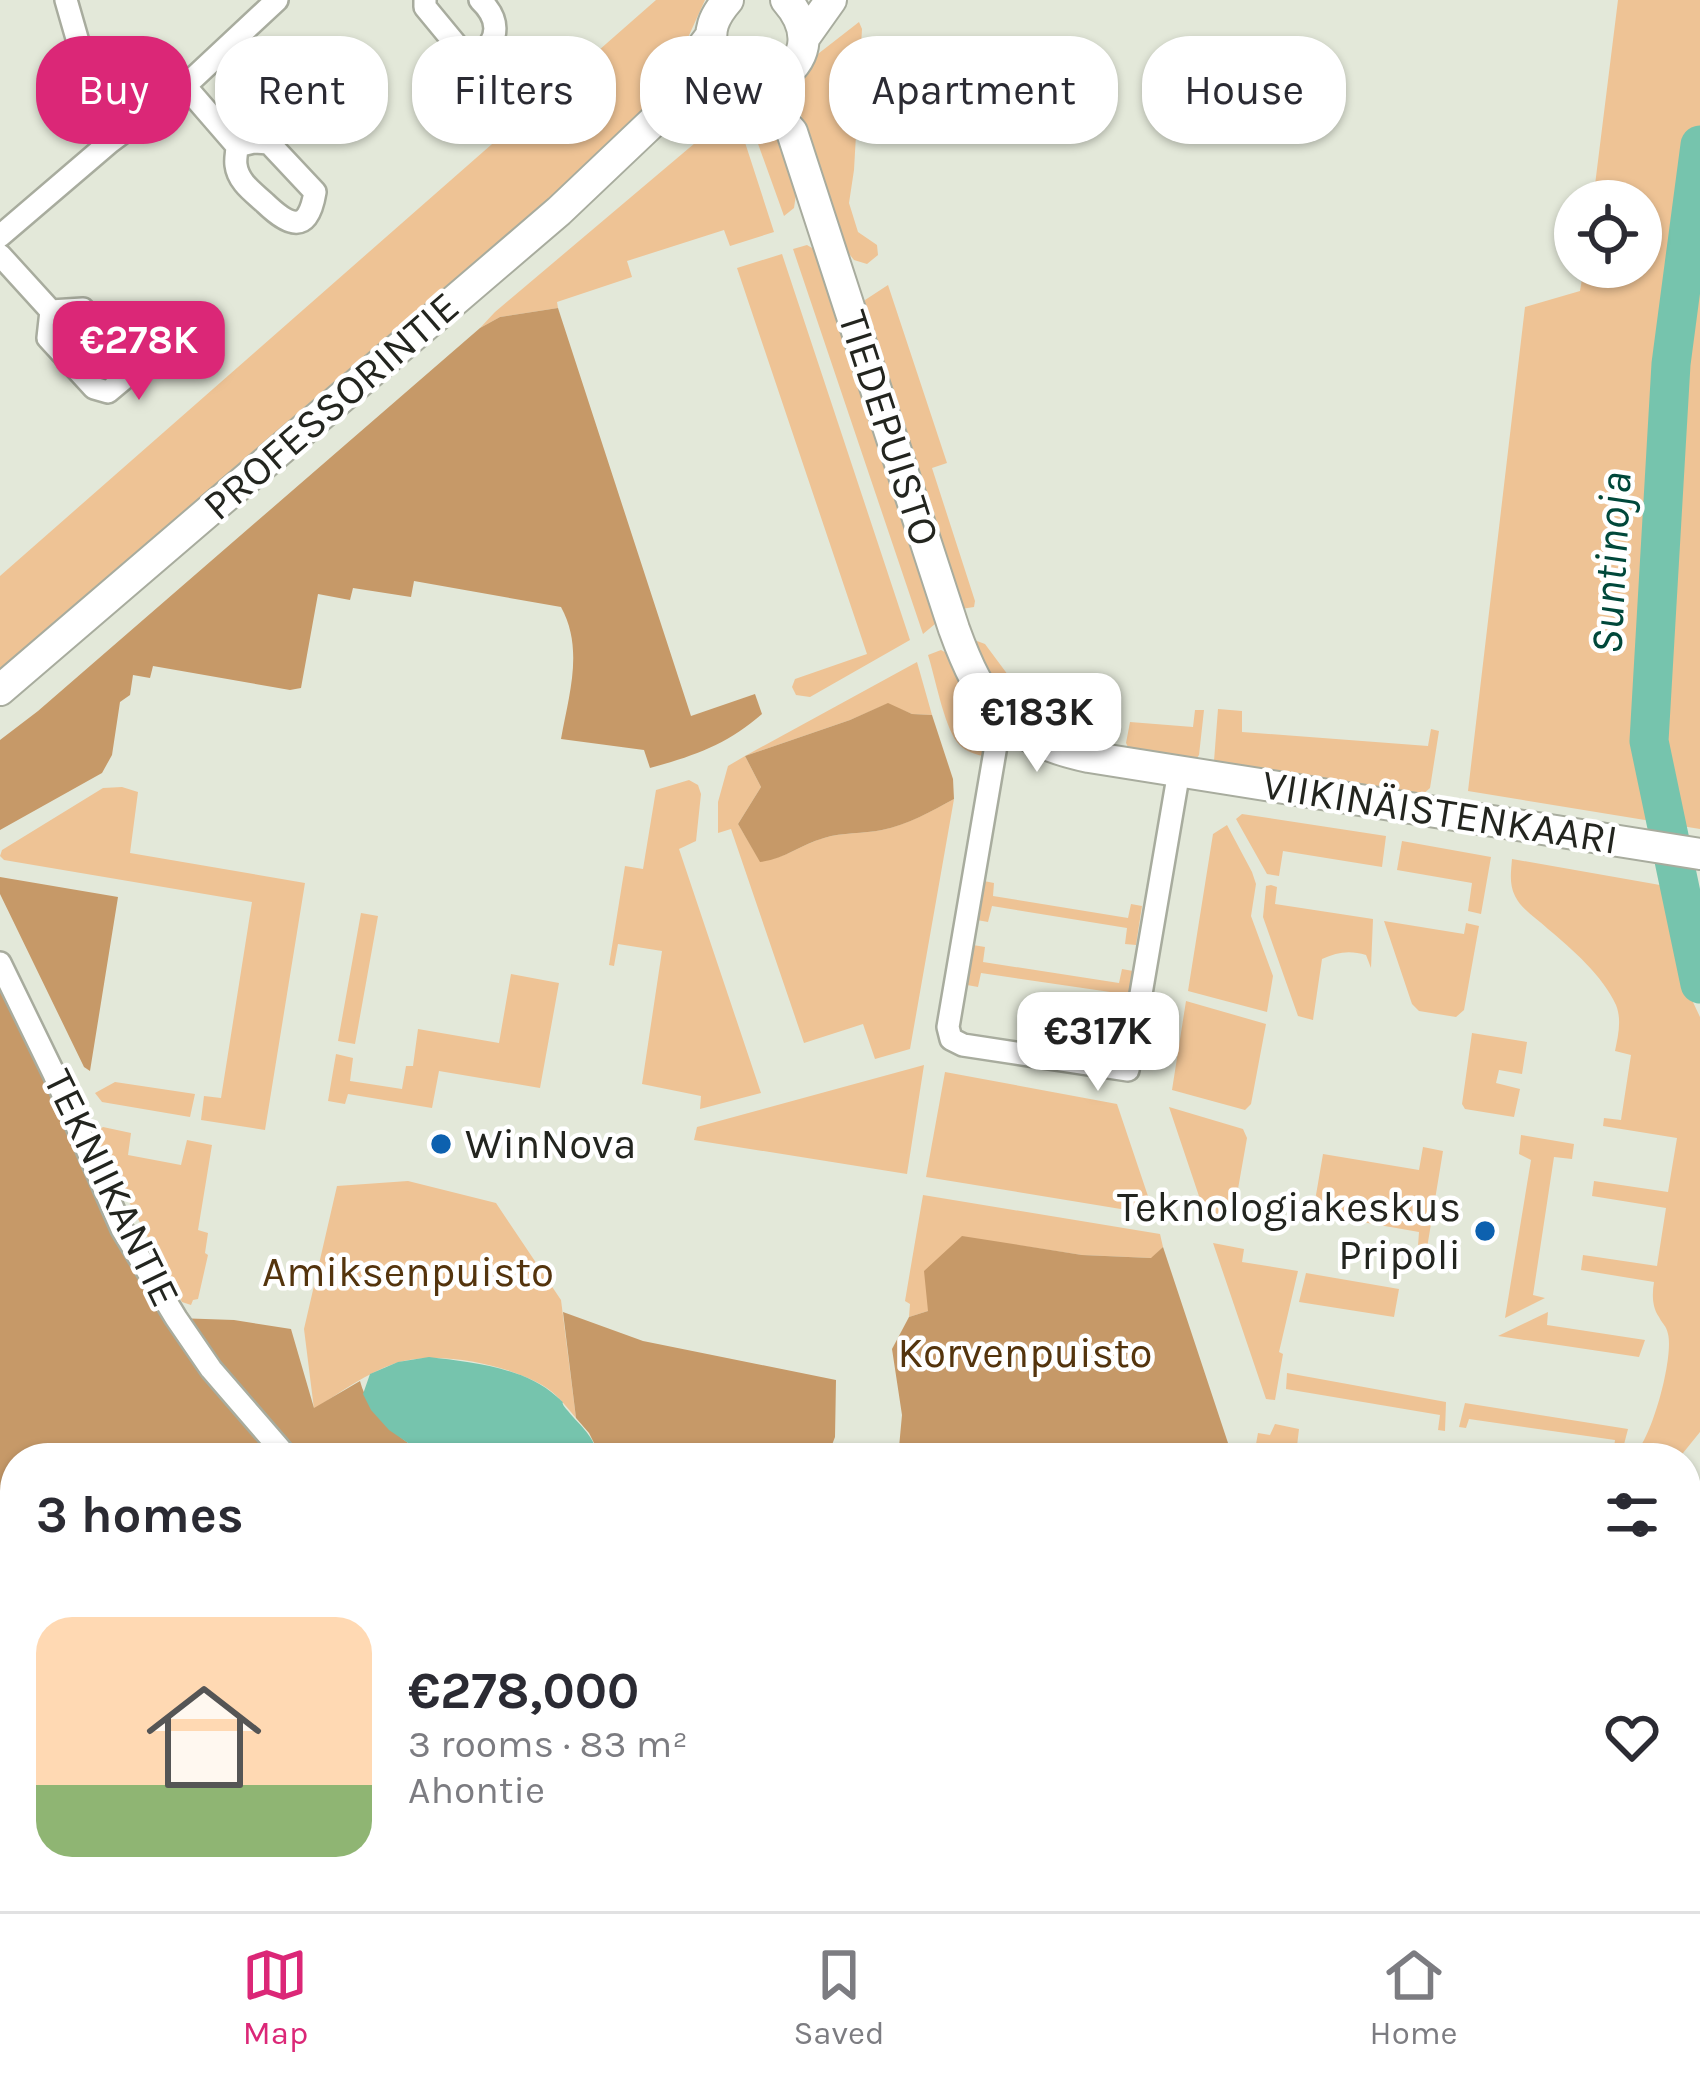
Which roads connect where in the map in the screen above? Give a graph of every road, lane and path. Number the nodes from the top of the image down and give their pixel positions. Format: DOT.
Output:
graph roads {
  1 [pos="66,0"];
  2 [pos="277,0"];
  3 [pos="424,0"];
  4 [pos="480,0"];
  5 [pos="726,0"];
  6 [pos="786,0"];
  7 [pos="832,0"];
  8 [pos="76,36"];
  9 [pos="710,36"];
  10 [pos="804,36"];
  11 [pos="805,37"];
  12 [pos="191,80"];
  13 [pos="191,93"];
  14 [pos="640,134"];
  15 [pos="108,144"];
  16 [pos="795,144"];
  17 [pos="237,146"];
  18 [pos="0,236"];
  19 [pos="0,254"];
  20 [pos="51,311"];
  21 [pos="0,690"];
  22 [pos="1001,716"];
  23 [pos="1179,771"];
  24 [pos="1681,851"];
  25 [pos="0,963"];
  26 [pos="275,1443"];
  1 -- 8 [label="street"];
  2 -- 12 [label="street"];
  3 -- 4 [label="street"];
  5 -- 9 [label="street, PROFESSORINTIE"];
  6 -- 10 [label="street"];
  7 -- 11 [label="street"];
  13 -- 17 [label="street"];
  14 -- 21 [label="street, PROFESSORINTIE"];
  15 -- 18 [label="street"];
  16 -- 22 [label="street, TIEDEPUISTO"];
  19 -- 20 [label="street"];
  22 -- 23 [label="street, TIEDEPUISTO"];
  22 -- 23 [label="street"];
  23 -- 24 [label="street, VIIKINÄISTENKAARI"];
  25 -- 26 [label="street, TEKNIIKANTIE"];
}
